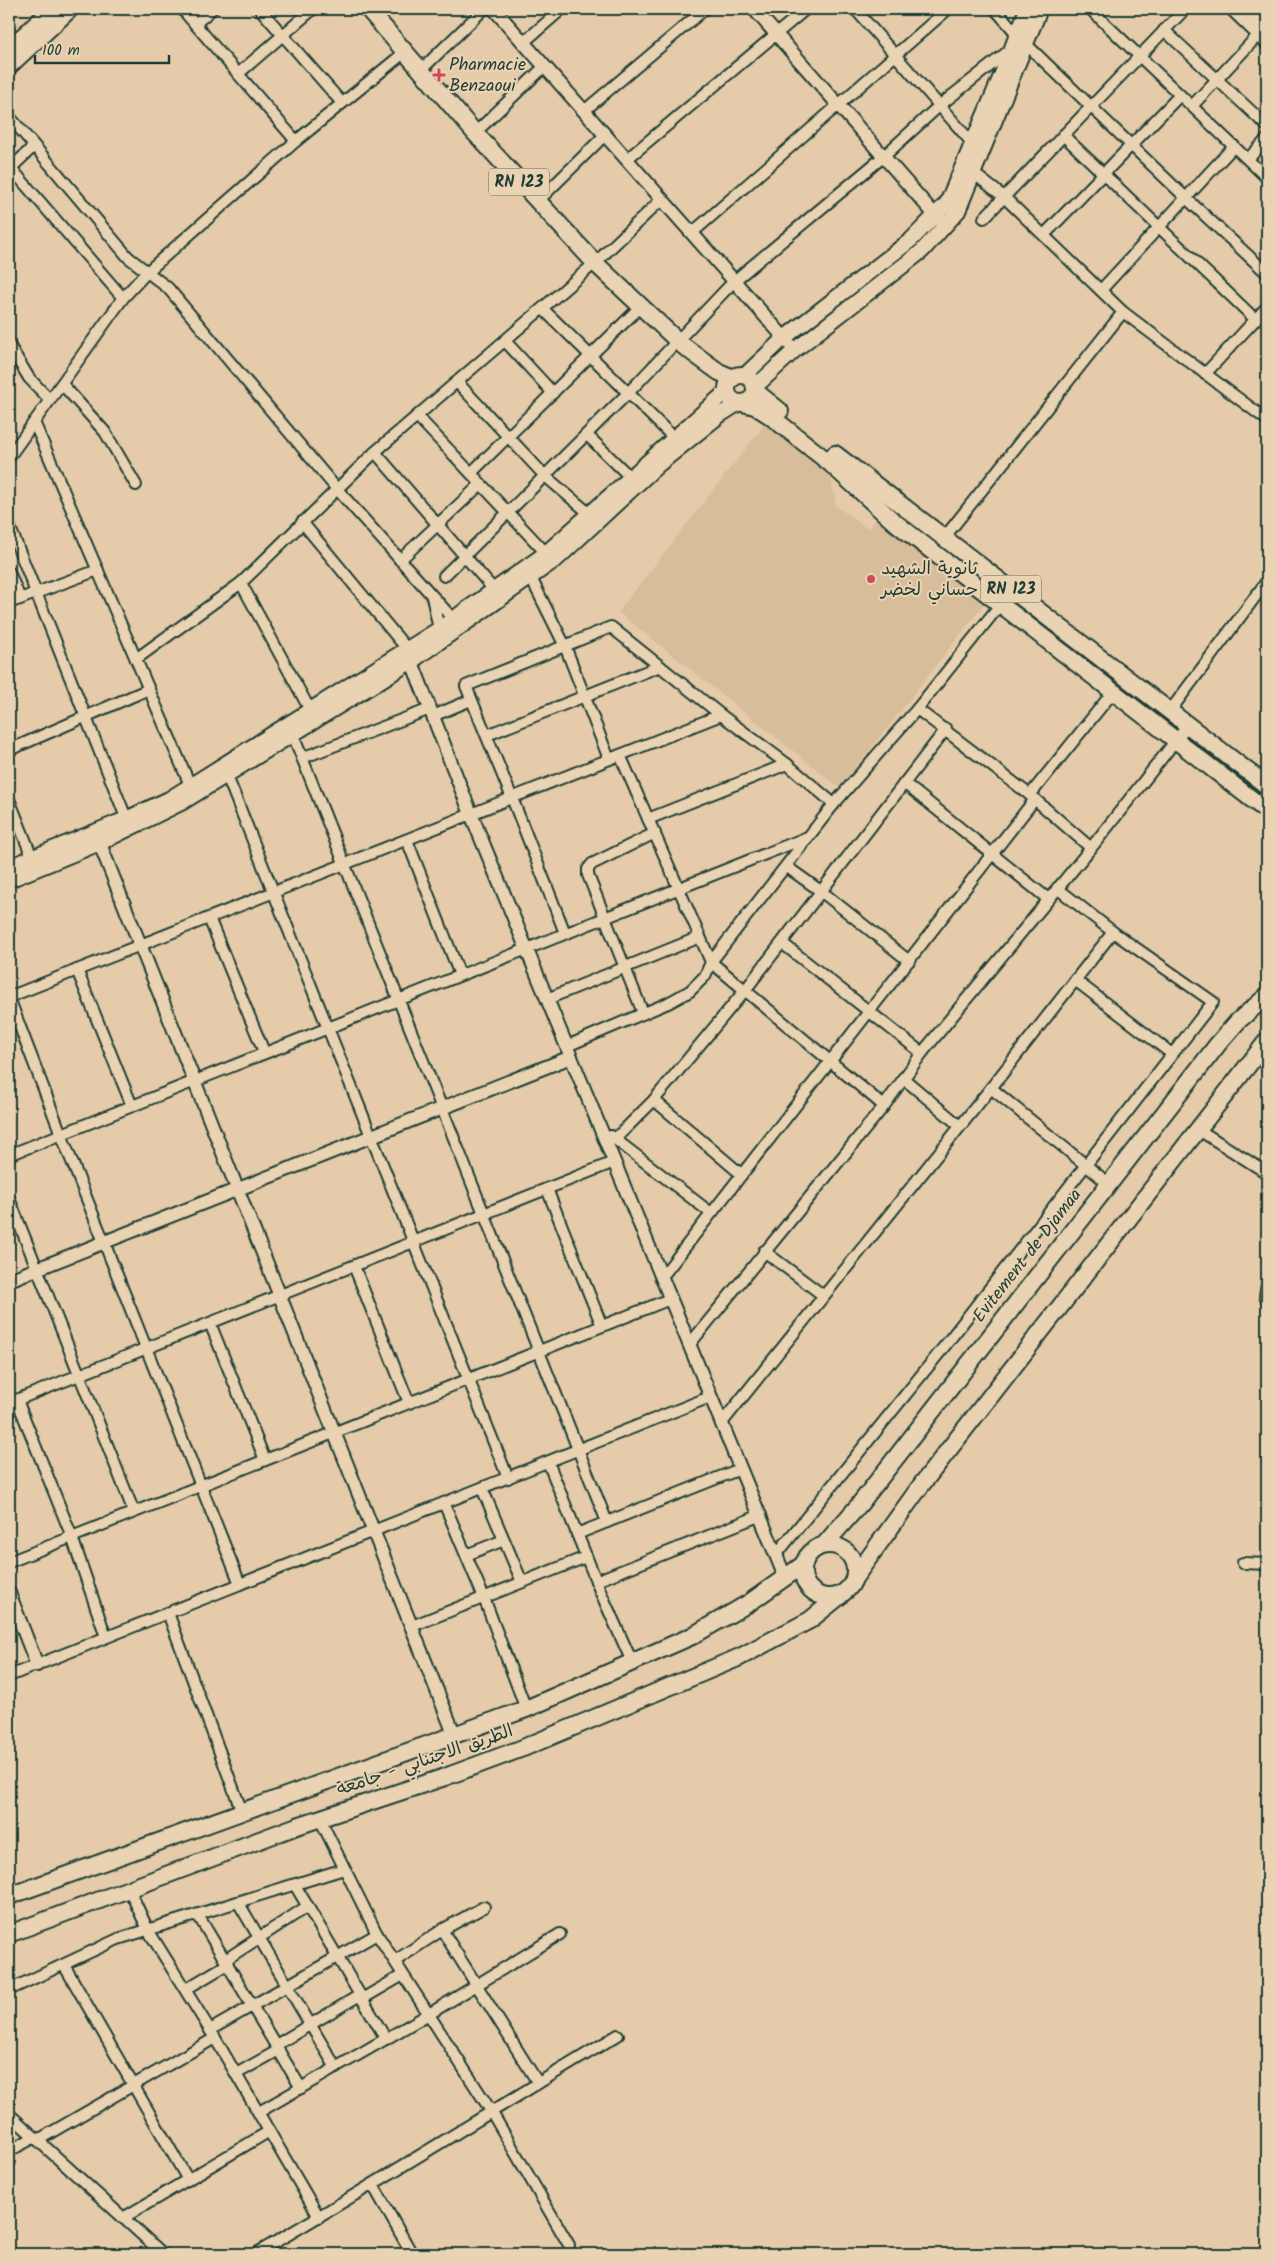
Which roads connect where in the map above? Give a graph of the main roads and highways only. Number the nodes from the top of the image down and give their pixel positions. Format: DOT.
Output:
graph roads {
  1 [pos="53,9"];
  2 [pos="70,9"];
  3 [pos="368,9"];
  4 [pos="1027,9"];
  5 [pos="1040,9"];
  6 [pos="1022,39"];
  7 [pos="9,49"];
  8 [pos="9,66"];
  9 [pos="969,170"];
  10 [pos="941,222"];
  11 [pos="911,240"];
  12 [pos="922,251"];
  13 [pos="741,384"];
  14 [pos="741,403"];
  15 [pos="456,624"];
  16 [pos="409,655"];
  17 [pos="1267,786"];
  18 [pos="192,790"];
  19 [pos="1267,811"];
  20 [pos="97,837"];
  21 [pos="9,867"];
  22 [pos="9,880"];
  23 [pos="1267,996"];
  24 [pos="1267,1041"];
  25 [pos="824,1544"];
  26 [pos="804,1564"];
  27 [pos="855,1577"];
  28 [pos="841,1595"];
  29 [pos="9,1896"];
  30 [pos="9,1934"];
  1 -- 7 [label="main road"];
  2 -- 8 [label="main road"];
  3 -- 13 [label="main road, RN 123"];
  4 -- 6 [label="main road"];
  5 -- 6 [label="main road"];
  6 -- 9 [label="main road"];
  6 -- 9 [label="main road"];
  9 -- 10 [label="main road"];
  10 -- 11 [label="main road"];
  10 -- 12 [label="main road"];
  11 -- 12 [label="main road"];
  11 -- 13 [label="main road"];
  12 -- 13 [label="main road"];
  13 -- 14 [label="main road"];
  13 -- 15 [label="main road"];
  13 -- 17 [label="main road, RN 123"];
  14 -- 15 [label="main road"];
  14 -- 19 [label="main road, RN 123"];
  15 -- 16 [label="main road"];
  15 -- 16 [label="main road"];
  16 -- 18 [label="main road"];
  16 -- 18 [label="main road"];
  18 -- 20 [label="main road"];
  20 -- 21 [label="main road"];
  20 -- 22 [label="main road"];
  23 -- 25 [label="main road, Evitement de Djamaa"];
  24 -- 27 [label="main road"];
  25 -- 26 [label="main road"];
  25 -- 27 [label="main road"];
  26 -- 28 [label="main road"];
  26 -- 29 [label="main road, الطريق الاجتنابي - جامعة"];
  27 -- 28 [label="main road"];
  28 -- 30 [label="main road, الطريق الاجتنابي - جامعة"];
}
